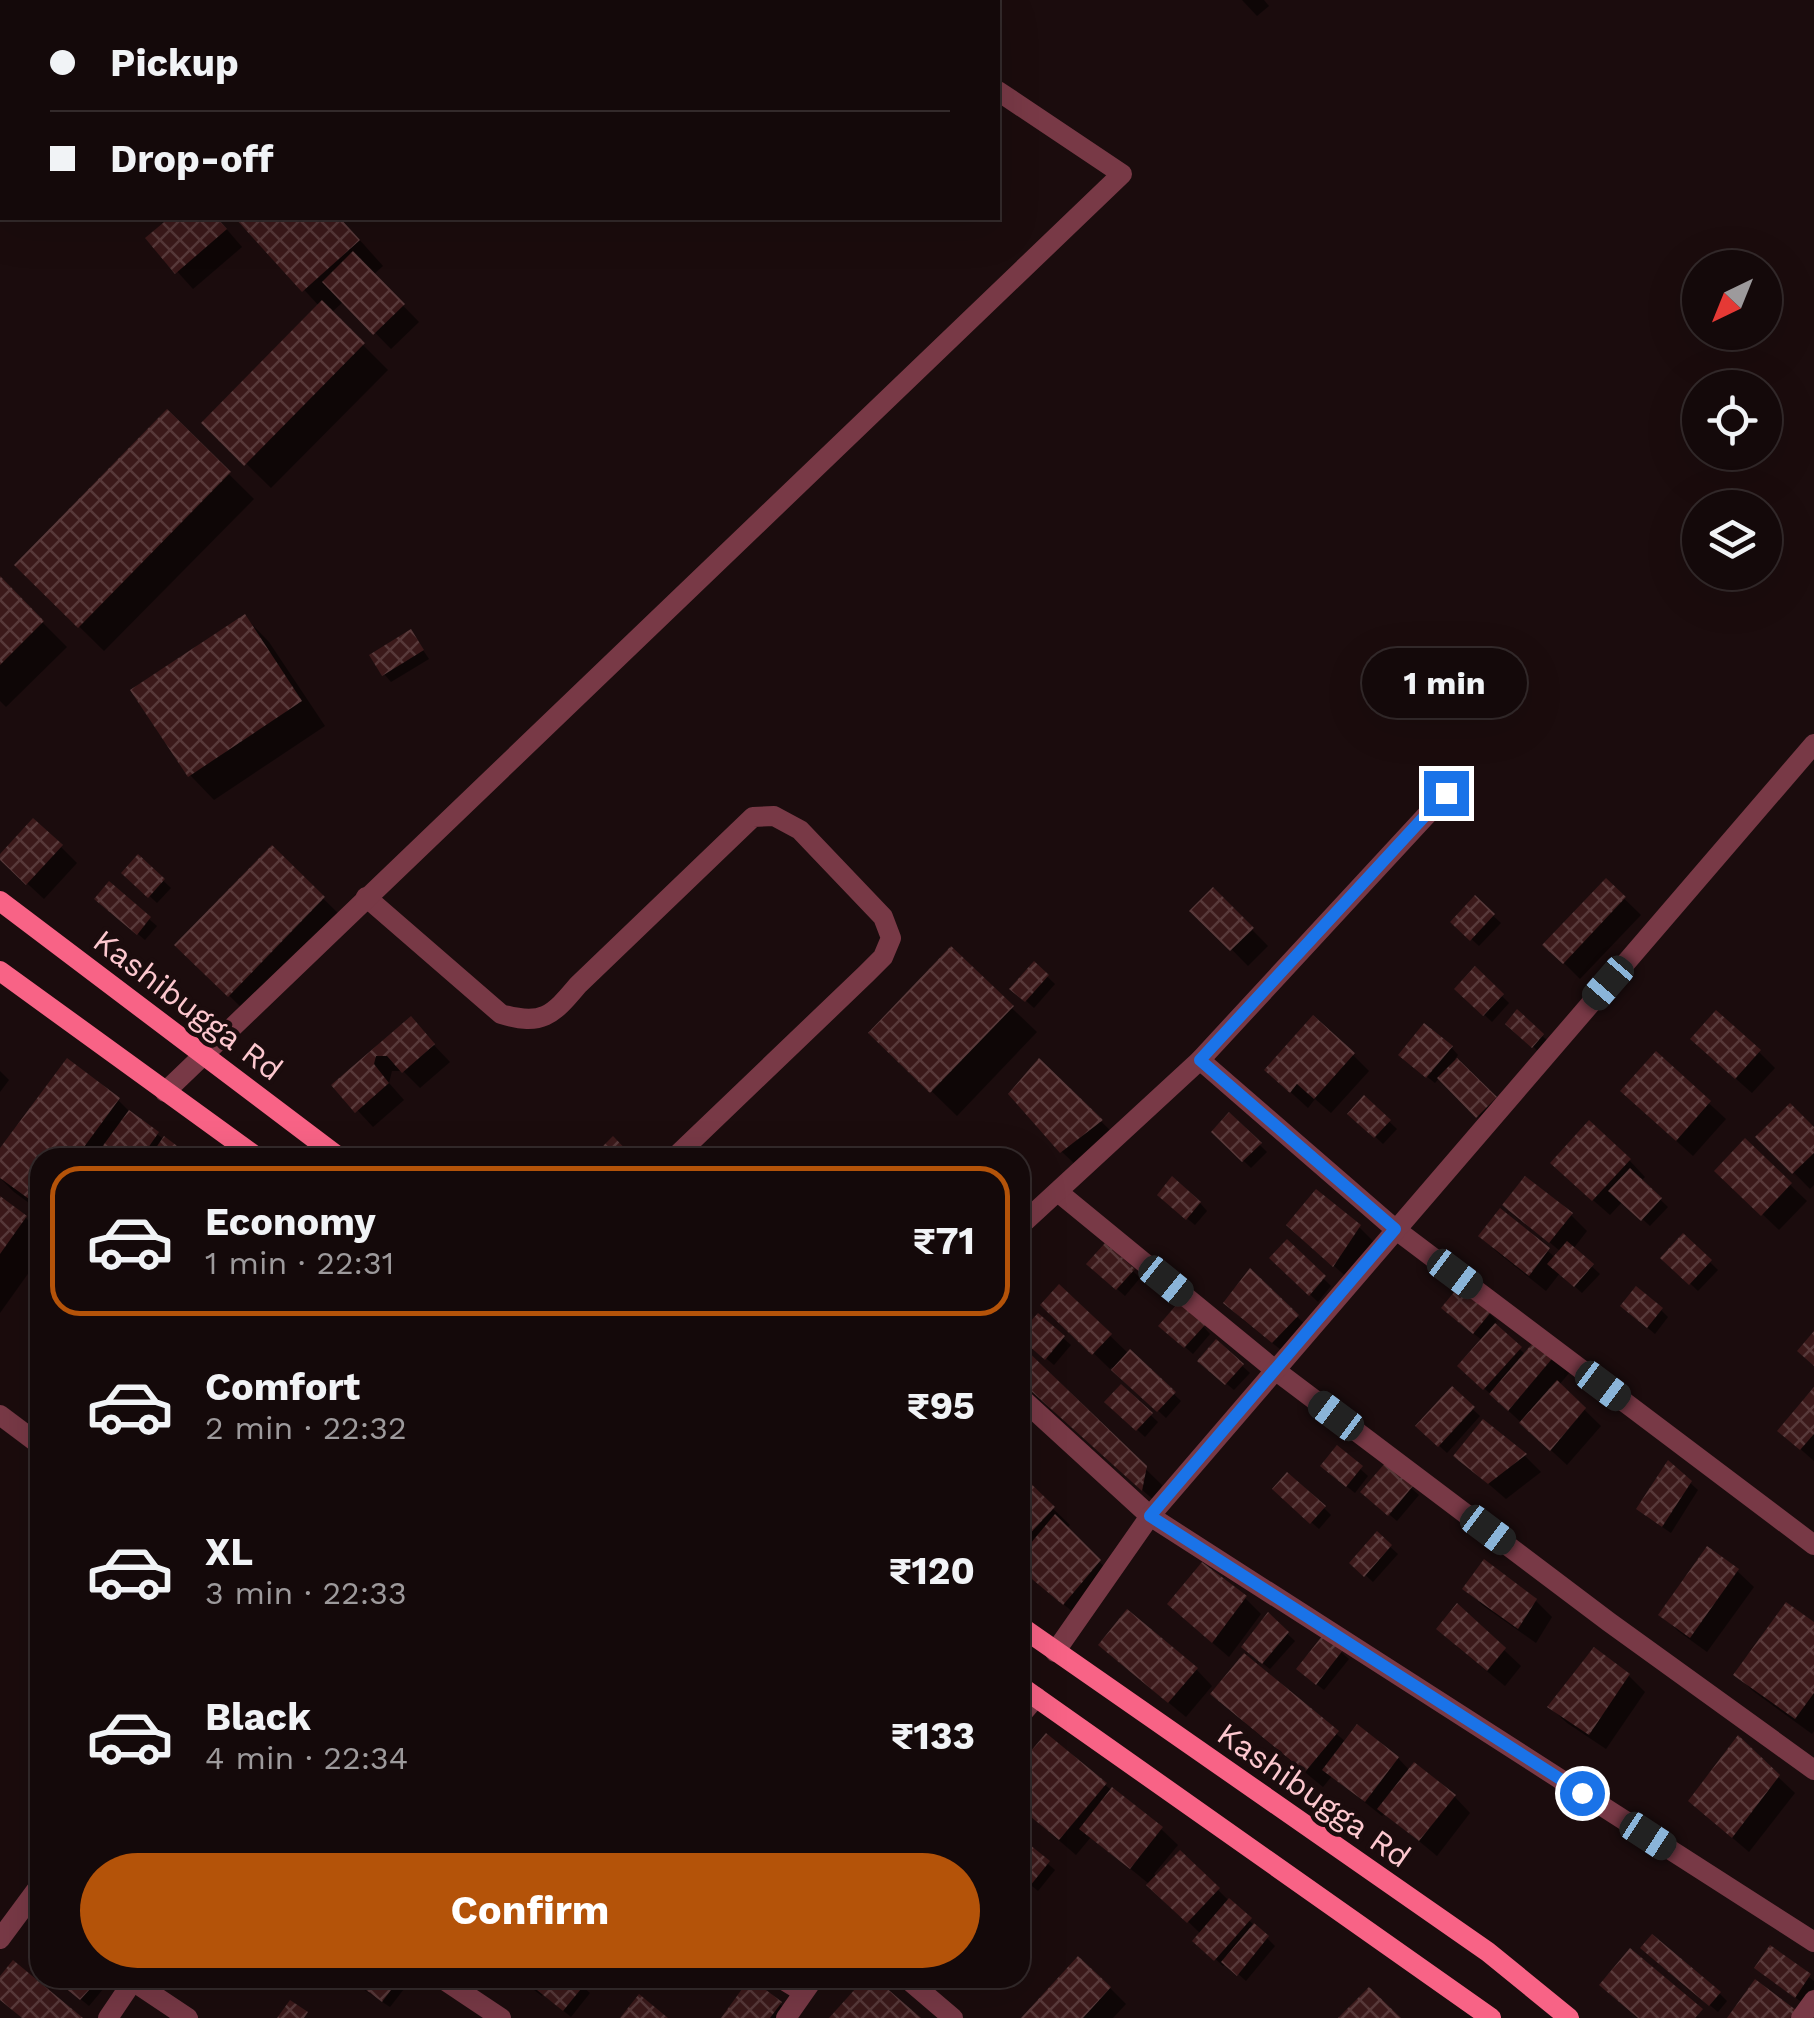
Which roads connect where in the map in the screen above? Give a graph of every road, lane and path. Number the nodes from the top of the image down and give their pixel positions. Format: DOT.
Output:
graph roads {
  1 [pos="1000,92"];
  2 [pos="1814,744"];
  3 [pos="1446,793"];
  4 [pos="366,897"];
  5 [pos="0,900"];
  6 [pos="0,972"];
  7 [pos="202,1054"];
  8 [pos="1200,1060"];
  9 [pos="164,1092"];
  10 [pos="244,1148"];
  11 [pos="327,1148"];
  12 [pos="684,1148"];
  13 [pos="1058,1192"];
  14 [pos="1030,1217"];
  15 [pos="1395,1229"];
  16 [pos="1275,1370"];
  17 [pos="1030,1406"];
  18 [pos="0,1415"];
  19 [pos="30,1438"];
  20 [pos="1150,1516"];
  21 [pos="1814,1545"];
  22 [pos="1030,1633"];
  23 [pos="1056,1652"];
  24 [pos="1030,1692"];
  25 [pos="1814,1770"];
  26 [pos="30,1906"];
  27 [pos="0,1939"];
  28 [pos="1814,1942"];
  29 [pos="125,1988"];
  30 [pos="143,1988"];
  31 [pos="456,1988"];
  32 [pos="807,1988"];
  33 [pos="918,1988"];
  34 [pos="1814,2000"];
  35 [pos="108,2018"];
  36 [pos="188,2018"];
  37 [pos="500,2018"];
  38 [pos="786,2018"];
  39 [pos="952,2018"];
  40 [pos="1490,2018"];
  41 [pos="1569,2018"];
  42 [pos="1801,2018"];
  1 -- 4 [label="street"];
  2 -- 15 [label="street"];
  3 -- 8 [label="street"];
  4 -- 7 [label="street"];
  4 -- 12 [label="street"];
  5 -- 7 [label="main road, Kashibugga Rd"];
  6 -- 9 [label="main road"];
  7 -- 9 [label="street"];
  7 -- 11 [label="main road, Kashibugga Rd"];
  8 -- 13 [label="street"];
  8 -- 15 [label="street"];
  9 -- 10 [label="main road"];
  13 -- 14 [label="street"];
  13 -- 16 [label="street"];
  15 -- 16 [label="street"];
  15 -- 21 [label="street"];
  16 -- 20 [label="street"];
  16 -- 25 [label="street"];
  17 -- 20 [label="street"];
  18 -- 19 [label="street"];
  20 -- 23 [label="street"];
  20 -- 28 [label="street"];
  22 -- 23 [label="main road, Kashibugga Rd"];
  23 -- 41 [label="main road, Kashibugga Rd"];
  24 -- 40 [label="main road"];
  26 -- 27 [label="street"];
  29 -- 35 [label="street"];
  30 -- 36 [label="street"];
  31 -- 37 [label="street"];
  32 -- 38 [label="street"];
  33 -- 39 [label="street"];
  34 -- 42 [label="street"];
}
